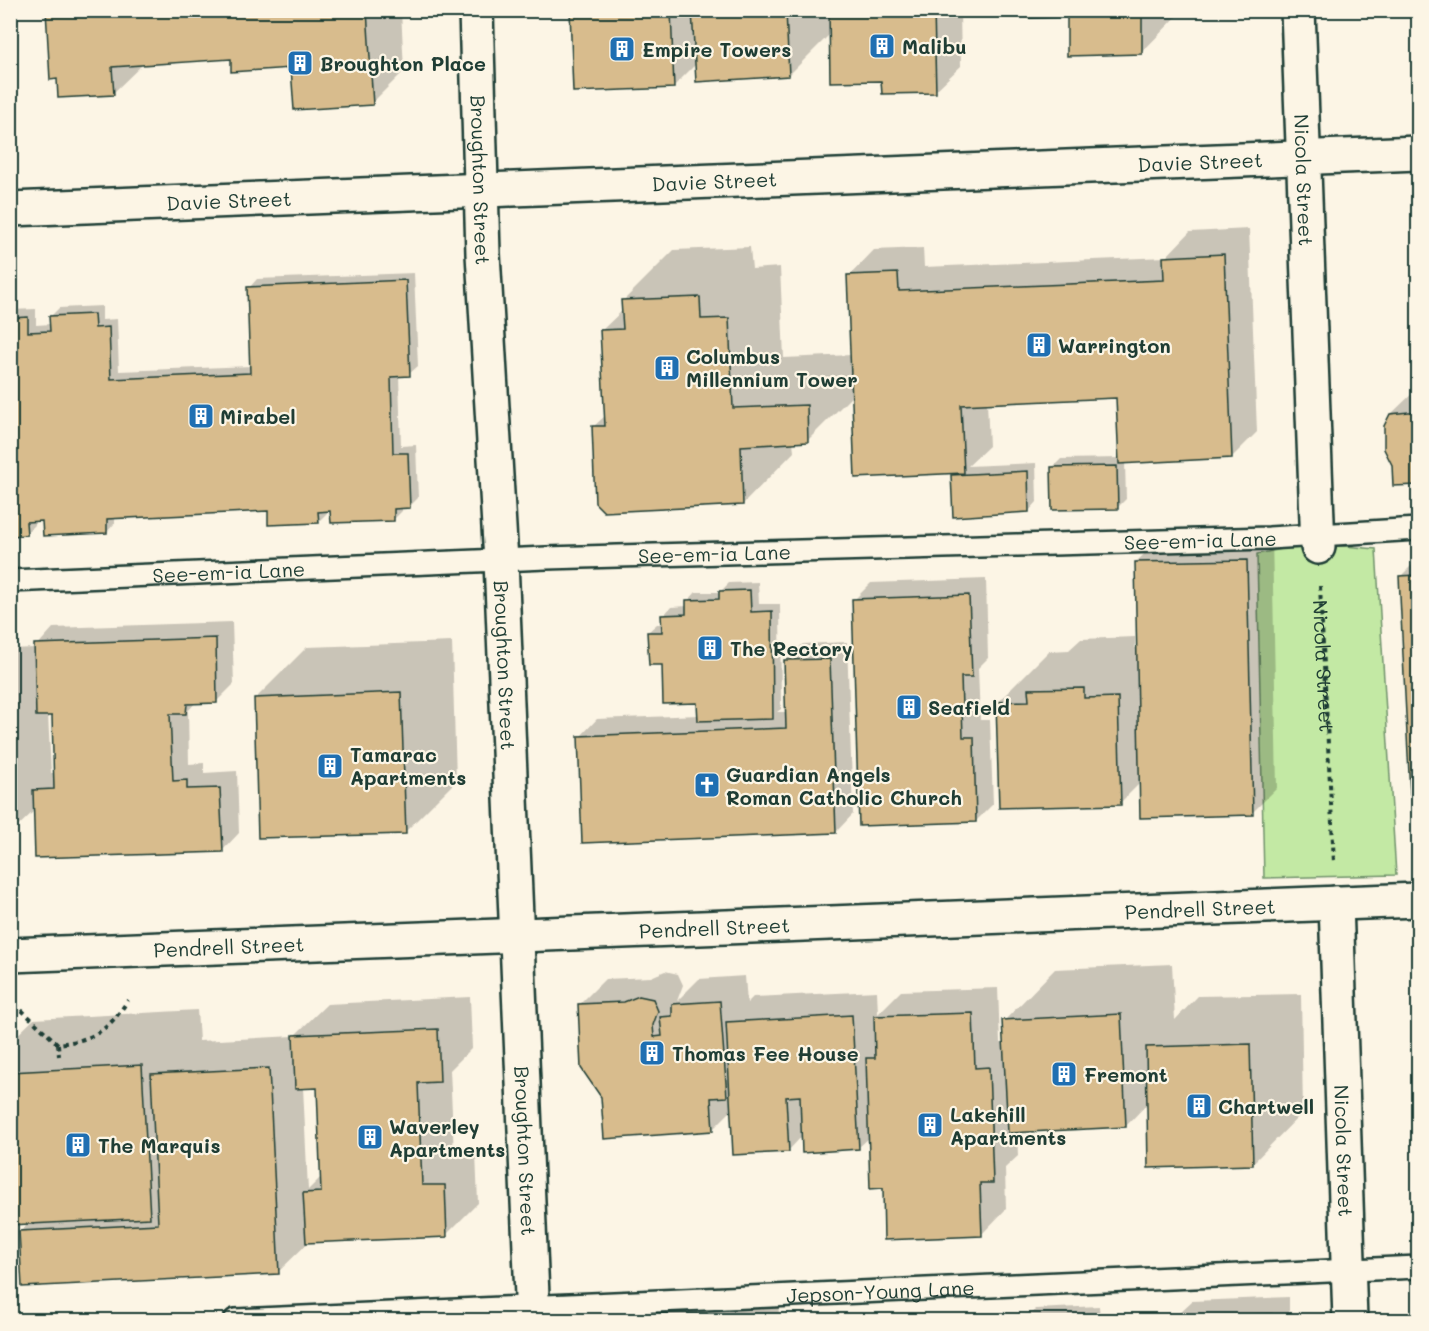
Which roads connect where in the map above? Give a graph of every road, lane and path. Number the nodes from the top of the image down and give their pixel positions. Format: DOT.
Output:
graph roads {
  1 [pos="476,10"];
  2 [pos="1298,10"];
  3 [pos="1419,153"];
  4 [pos="1305,158"];
  5 [pos="482,190"];
  6 [pos="10,210"];
  7 [pos="1419,529"];
  8 [pos="1318,540"];
  9 [pos="501,561"];
  10 [pos="10,581"];
  11 [pos="1419,900"];
  12 [pos="1336,903"];
  13 [pos="518,935"];
  14 [pos="10,955"];
  15 [pos="128,1000"];
  16 [pos="15,1004"];
  17 [pos="58,1044"];
  18 [pos="59,1056"];
  19 [pos="1419,1267"];
  20 [pos="1349,1270"];
  21 [pos="533,1313"];
  22 [pos="235,1320"];
  23 [pos="1350,1320"];
  1 -- 5 [label="street, Broughton Street"];
  2 -- 4 [label="street, Nicola Street"];
  3 -- 4 [label="street, Davie Street"];
  4 -- 5 [label="street, Davie Street"];
  4 -- 8 [label="street, Nicola Street"];
  5 -- 6 [label="street, Davie Street"];
  5 -- 9 [label="street, Broughton Street"];
  7 -- 8 [label="lane, See-em-ia Lane"];
  8 -- 9 [label="lane, See-em-ia Lane"];
  8 -- 12 [label="path, Nicola Street"];
  9 -- 10 [label="lane, See-em-ia Lane"];
  9 -- 13 [label="street, Broughton Street"];
  11 -- 12 [label="street, Pendrell Street"];
  12 -- 13 [label="street, Pendrell Street"];
  12 -- 20 [label="street, Nicola Street"];
  13 -- 14 [label="street, Pendrell Street"];
  13 -- 21 [label="street, Broughton Street"];
  15 -- 17 [label="path"];
  16 -- 17 [label="path"];
  17 -- 18 [label="path"];
  19 -- 20 [label="lane, Jepson-Young Lane"];
  20 -- 21 [label="lane, Jepson-Young Lane"];
  20 -- 23 [label="street, Nicola Street"];
  21 -- 22 [label="lane, Jepson-Young Lane"];
}
